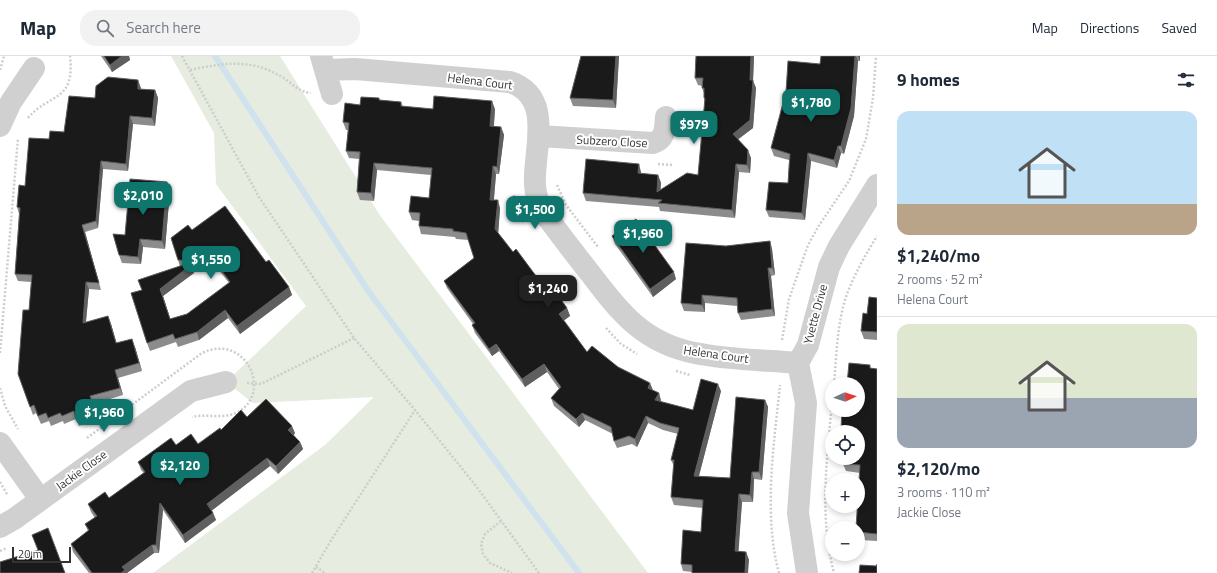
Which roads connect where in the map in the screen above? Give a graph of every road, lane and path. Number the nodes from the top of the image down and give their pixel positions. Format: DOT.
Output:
graph roads {
  1 [pos="4,56"];
  2 [pos="70,56"];
  3 [pos="182,56"];
  4 [pos="876,56"];
  5 [pos="323,63"];
  6 [pos="34,68"];
  7 [pos="0,70"];
  8 [pos="190,70"];
  9 [pos="332,94"];
  10 [pos="666,117"];
  11 [pos="26,120"];
  12 [pos="9,130"];
  13 [pos="539,136"];
  14 [pos="656,164"];
  15 [pos="672,165"];
  16 [pos="556,177"];
  17 [pos="877,185"];
  18 [pos="877,236"];
  19 [pos="601,250"];
  20 [pos="354,338"];
  21 [pos="776,340"];
  22 [pos="0,353"];
  23 [pos="798,363"];
  24 [pos="835,377"];
  25 [pos="226,382"];
  26 [pos="780,384"];
  27 [pos="0,388"];
  28 [pos="415,410"];
  29 [pos="831,417"];
  30 [pos="20,432"];
  31 [pos="0,443"];
  32 [pos="0,482"];
  33 [pos="8,496"];
  34 [pos="40,499"];
  35 [pos="501,522"];
  36 [pos="0,527"];
  37 [pos="316,567"];
  38 [pos="312,573"];
  39 [pos="325,573"];
  40 [pos="512,573"];
  41 [pos="539,573"];
  42 [pos="779,573"];
  43 [pos="808,573"];
  44 [pos="834,573"];
  1 -- 7 [label="path"];
  2 -- 11 [label="path"];
  3 -- 8 [label="path"];
  4 -- 21 [label="path"];
  5 -- 9 [label="street, Helena Court"];
  5 -- 13 [label="street, Helena Court"];
  6 -- 12 [label="street"];
  8 -- 9 [label="path"];
  8 -- 20 [label="path"];
  10 -- 13 [label="street, Subzero Close"];
  12 -- 22 [label="path"];
  13 -- 23 [label="street, Helena Court"];
  14 -- 15 [label="path"];
  16 -- 19 [label="path"];
  17 -- 23 [label="street, Yvette Drive"];
  18 -- 24 [label="path"];
  20 -- 25 [label="path"];
  20 -- 28 [label="path"];
  23 -- 43 [label="street"];
  25 -- 34 [label="street, Jackie Close"];
  26 -- 42 [label="path"];
  27 -- 30 [label="path"];
  28 -- 35 [label="path"];
  28 -- 37 [label="path"];
  29 -- 44 [label="path"];
  31 -- 34 [label="street"];
  32 -- 33 [label="path"];
  34 -- 36 [label="street, Jackie Close"];
  35 -- 40 [label="path"];
  35 -- 41 [label="path"];
  37 -- 38 [label="path"];
  37 -- 39 [label="path"];
}
